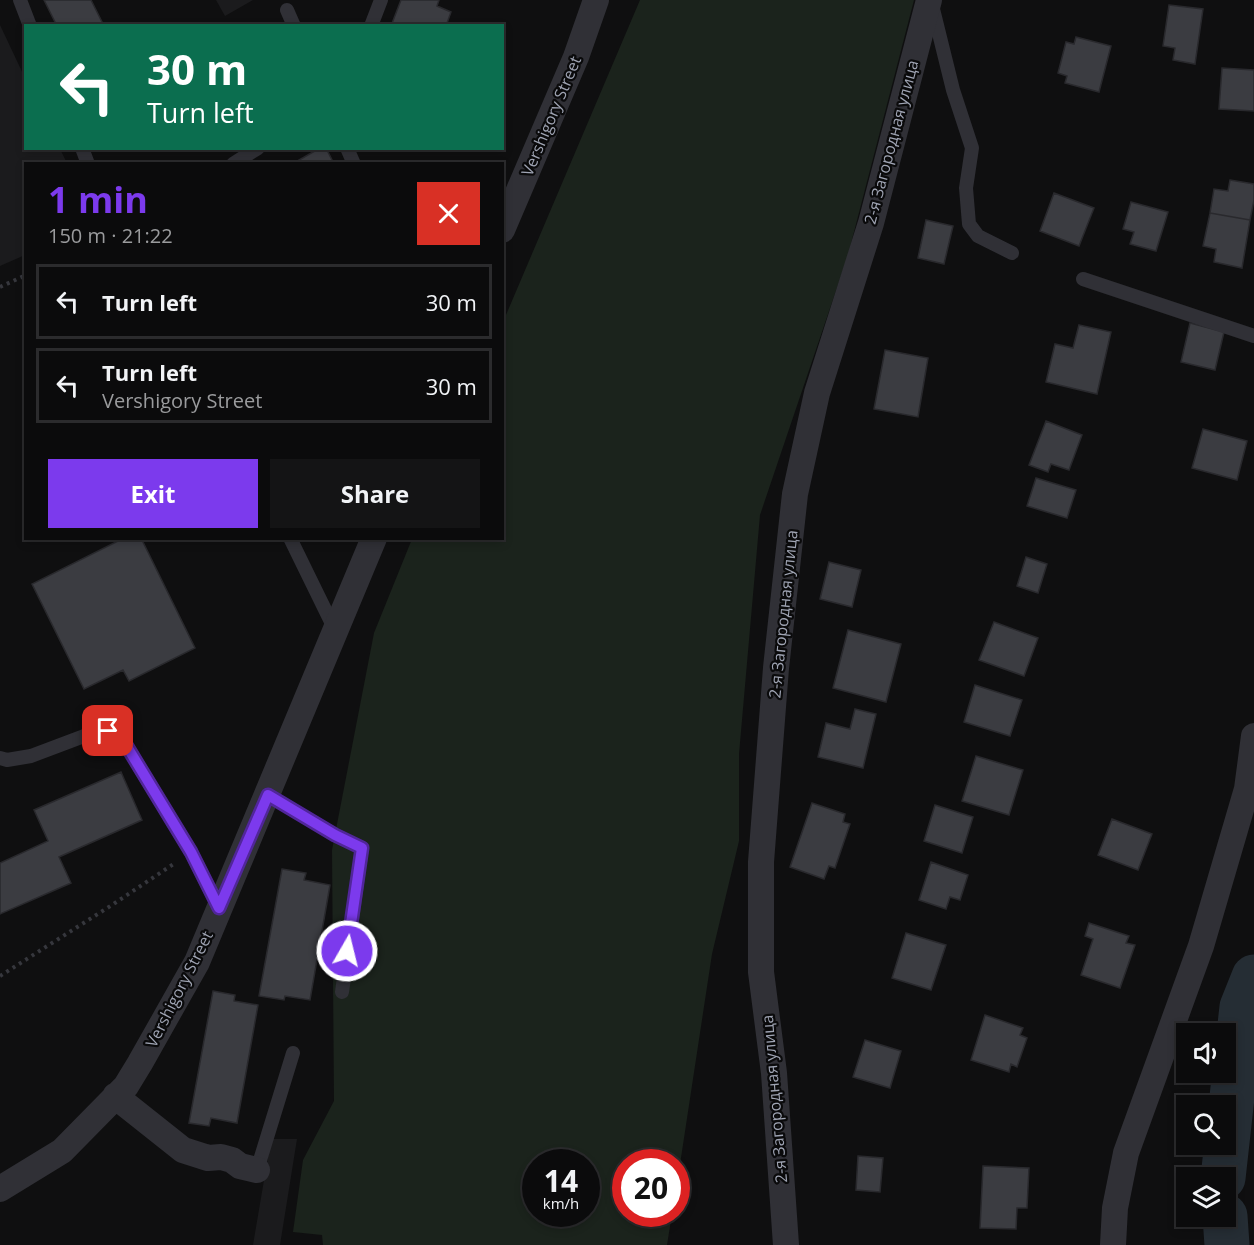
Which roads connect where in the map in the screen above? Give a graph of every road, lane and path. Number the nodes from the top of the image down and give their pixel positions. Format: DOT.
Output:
graph roads {
  1 [pos="20,0"];
  2 [pos="381,0"];
  3 [pos="596,0"];
  4 [pos="930,0"];
  5 [pos="287,10"];
  6 [pos="29,24"];
  7 [pos="293,24"];
  8 [pos="372,24"];
  9 [pos="255,150"];
  10 [pos="237,162"];
  11 [pos="504,225"];
  12 [pos="1012,253"];
  13 [pos="24,276"];
  14 [pos="1083,279"];
  15 [pos="0,287"];
  16 [pos="1254,336"];
  17 [pos="291,540"];
  18 [pos="373,540"];
  19 [pos="336,632"];
  20 [pos="1254,736"];
  21 [pos="0,758"];
  22 [pos="268,795"];
  23 [pos="191,852"];
  24 [pos="219,908"];
  25 [pos="0,976"];
  26 [pos="342,992"];
  27 [pos="292,1053"];
  28 [pos="115,1095"];
  29 [pos="256,1170"];
  30 [pos="0,1189"];
  31 [pos="786,1245"];
  32 [pos="1113,1245"];
  1 -- 6 [label="lane"];
  2 -- 8 [label="lane"];
  3 -- 11 [label="street, Vershigory Street"];
  4 -- 12 [label="lane"];
  4 -- 31 [label="street, 2-я Загородная улица"];
  5 -- 7 [label="lane"];
  9 -- 10 [label="lane"];
  13 -- 15 [label="path"];
  14 -- 16 [label="lane"];
  17 -- 19 [label="lane"];
  18 -- 19 [label="street, Vershigory Street"];
  19 -- 22 [label="street, Vershigory Street"];
  20 -- 32 [label="street"];
  21 -- 23 [label="lane"];
  22 -- 24 [label="street, Vershigory Street"];
  22 -- 26 [label="lane"];
  23 -- 24 [label="lane"];
  23 -- 25 [label="path"];
  24 -- 28 [label="street, Vershigory Street"];
  27 -- 29 [label="lane"];
  28 -- 29 [label="street"];
  28 -- 30 [label="street, Vershigory Street"];
}
